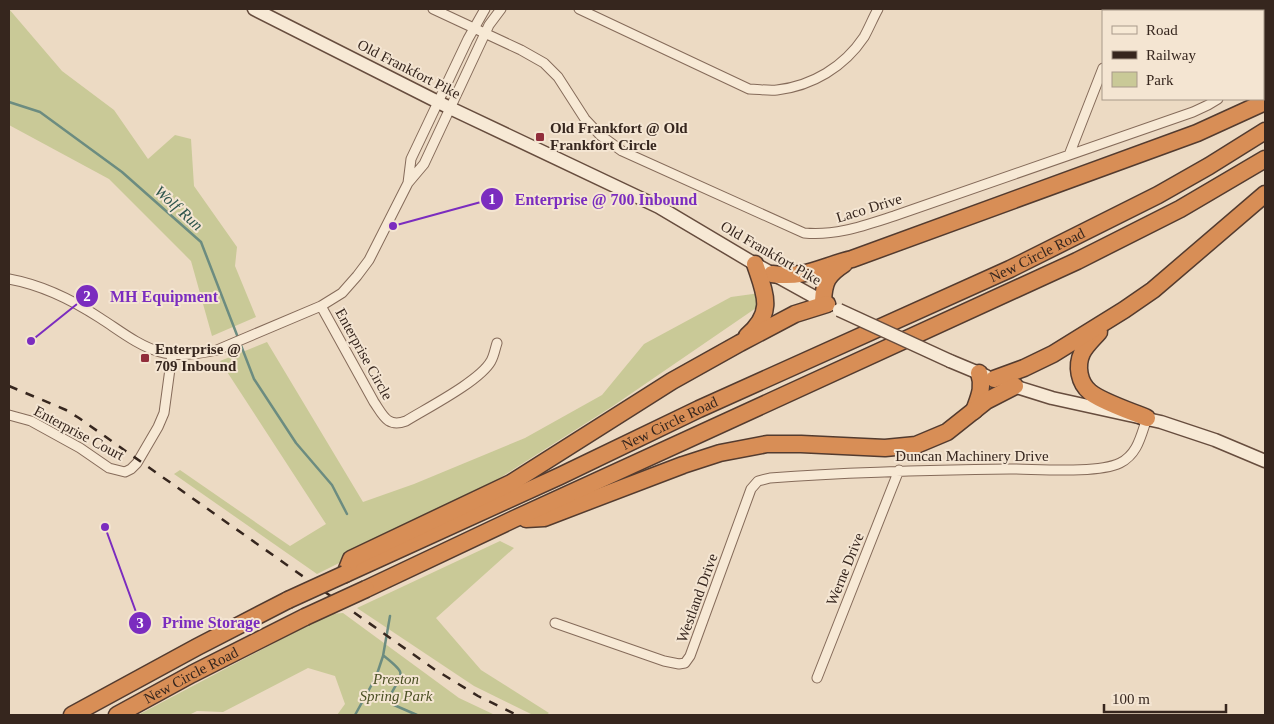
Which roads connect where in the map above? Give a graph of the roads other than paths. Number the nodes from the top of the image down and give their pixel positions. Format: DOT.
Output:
graph roads {
  1 [pos="254,9"];
  2 [pos="433,9"];
  3 [pos="485,9"];
  4 [pos="501,9"];
  5 [pos="579,9"];
  6 [pos="878,9"];
  7 [pos="495,12"];
  8 [pos="475,28"];
  9 [pos="485,33"];
  10 [pos="1102,70"];
  11 [pos="1217,100"];
  12 [pos="1265,102"];
  13 [pos="444,105"];
  14 [pos="1265,131"];
  15 [pos="1068,155"];
  16 [pos="1265,158"];
  17 [pos="408,183"];
  18 [pos="1265,194"];
  19 [pos="852,259"];
  20 [pos="754,264"];
  21 [pos="772,274"];
  22 [pos="9,279"];
  23 [pos="830,305"];
  24 [pos="321,306"];
  25 [pos="1108,320"];
  26 [pos="497,343"];
  27 [pos="740,343"];
  28 [pos="172,354"];
  29 [pos="978,373"];
  30 [pos="994,379"];
  31 [pos="1015,386"];
  32 [pos="974,411"];
  33 [pos="9,415"];
  34 [pos="1147,418"];
  35 [pos="1265,462"];
  36 [pos="899,470"];
  37 [pos="770,478"];
  38 [pos="514,519"];
  39 [pos="345,574"];
  40 [pos="554,622"];
  41 [pos="817,678"];
  42 [pos="72,715"];
  43 [pos="117,715"];
  1 -- 13 [label="main road, Old Frankfort Pike"];
  2 -- 8 [label="street, Laco Drive"];
  3 -- 8 [label="street"];
  4 -- 7 [label="street"];
  5 -- 6 [label="street"];
  7 -- 9 [label="street"];
  8 -- 9 [label="street, Laco Drive"];
  8 -- 13 [label="street"];
  9 -- 13 [label="street"];
  9 -- 15 [label="street, Laco Drive"];
  10 -- 15 [label="street"];
  11 -- 15 [label="street, Laco Drive"];
  12 -- 19 [label="highway"];
  13 -- 17 [label="street"];
  13 -- 17 [label="street"];
  13 -- 20 [label="main road, Old Frankfort Pike"];
  14 -- 39 [label="highway, New Circle Road"];
  16 -- 38 [label="highway, New Circle Road"];
  17 -- 24 [label="street"];
  18 -- 25 [label="highway"];
  19 -- 21 [label="highway"];
  19 -- 23 [label="highway"];
  20 -- 21 [label="main road, Old Frankfort Pike"];
  20 -- 27 [label="highway"];
  21 -- 23 [label="main road, Old Frankfort Pike"];
  22 -- 28 [label="street"];
  23 -- 27 [label="highway"];
  23 -- 29 [label="main road, Old Frankfort Pike, bridge"];
  24 -- 26 [label="street, Enterprise Circle"];
  24 -- 28 [label="street"];
  25 -- 30 [label="highway"];
  25 -- 34 [label="highway"];
  27 -- 39 [label="highway"];
  28 -- 33 [label="street, Enterprise Court"];
  29 -- 30 [label="main road, Old Frankfort Pike"];
  29 -- 32 [label="highway"];
  30 -- 31 [label="main road, Old Frankfort Pike"];
  31 -- 32 [label="highway"];
  31 -- 34 [label="main road, Old Frankfort Pike"];
  32 -- 38 [label="highway"];
  34 -- 35 [label="main road, Old Frankfort Pike"];
  34 -- 36 [label="street, Duncan Machinery Drive"];
  36 -- 37 [label="street, Duncan Machinery Drive"];
  36 -- 41 [label="street, Werne Drive"];
  37 -- 40 [label="street, Westland Drive"];
  38 -- 43 [label="highway, New Circle Road, bridge"];
  39 -- 42 [label="highway, New Circle Road, bridge"];
}
